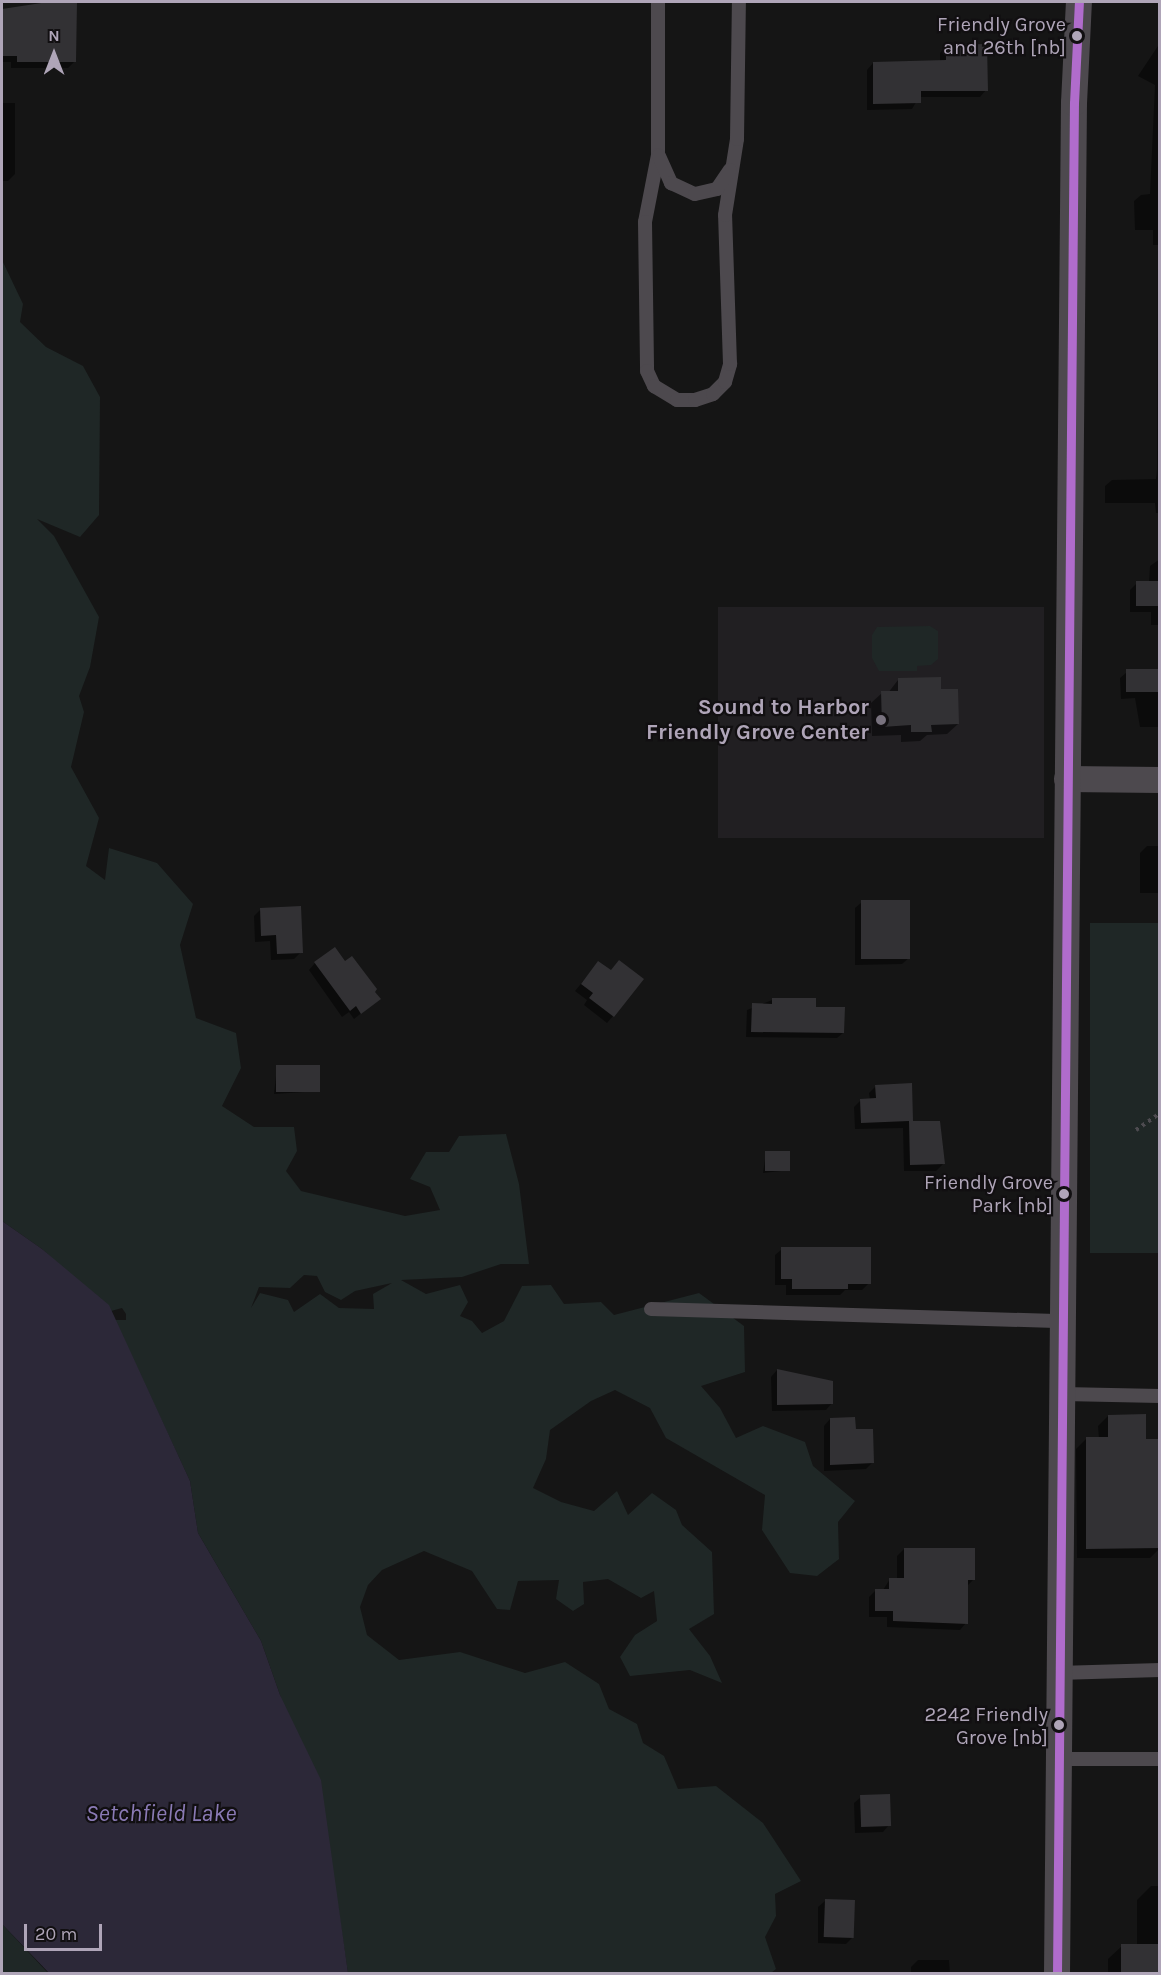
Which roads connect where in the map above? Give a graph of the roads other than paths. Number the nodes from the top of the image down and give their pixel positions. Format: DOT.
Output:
graph roads {
  1 [pos="658,2"];
  2 [pos="739,2"];
  3 [pos="1079,2"];
  4 [pos="658,155"];
  5 [pos="732,165"];
  6 [pos="1067,778"];
  7 [pos="1160,780"];
  8 [pos="651,1309"];
  9 [pos="1064,1321"];
  10 [pos="1063,1394"];
  11 [pos="1160,1396"];
  12 [pos="1160,1670"];
  13 [pos="1058,1673"];
  14 [pos="1059,1759"];
  15 [pos="1160,1759"];
  16 [pos="1057,1974"];
  1 -- 4 [label="lane"];
  2 -- 5 [label="lane"];
  3 -- 6 [label="street"];
  4 -- 5 [label="lane"];
  4 -- 5 [label="lane"];
  6 -- 7 [label="street"];
  6 -- 9 [label="street"];
  8 -- 9 [label="lane"];
  9 -- 10 [label="street"];
  10 -- 11 [label="lane"];
  10 -- 13 [label="street"];
  12 -- 13 [label="lane"];
  13 -- 14 [label="street"];
  14 -- 15 [label="lane"];
  14 -- 16 [label="street"];
}
